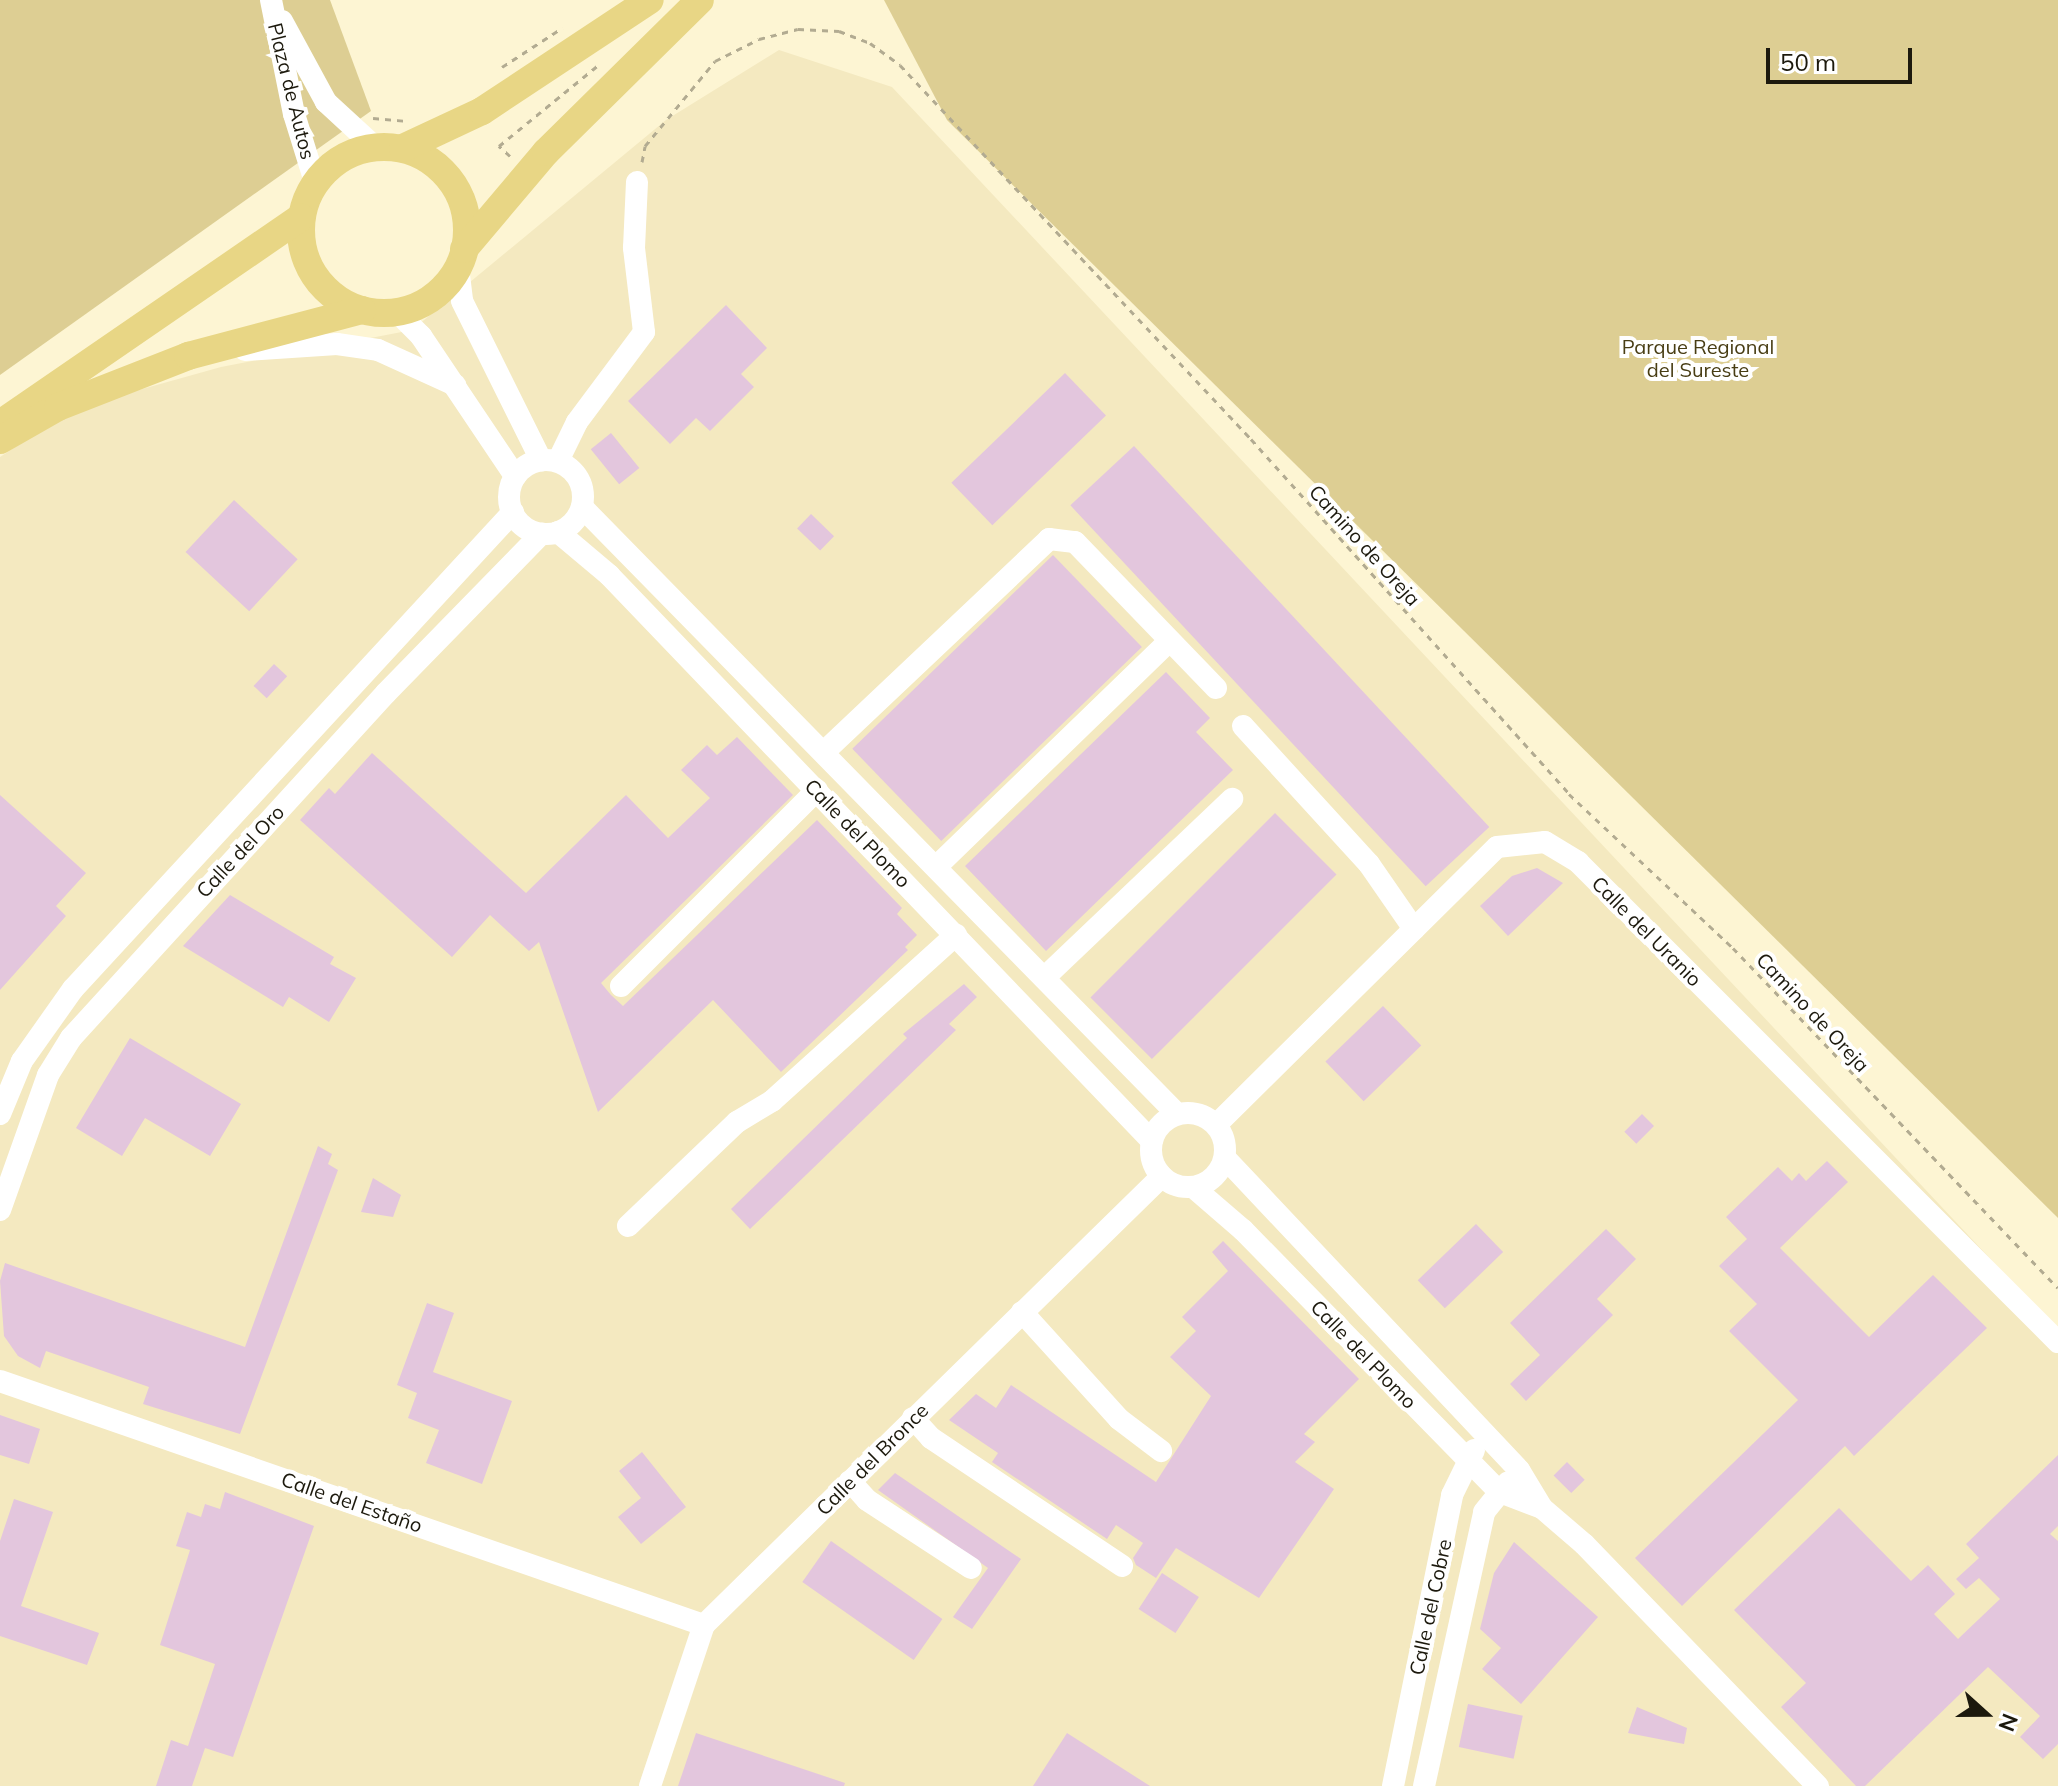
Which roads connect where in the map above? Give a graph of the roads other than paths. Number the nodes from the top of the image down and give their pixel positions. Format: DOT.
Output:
graph roads {
  1 [pos="271,0"];
  2 [pos="650,0"];
  3 [pos="700,0"];
  4 [pos="396,139"];
  5 [pos="315,182"];
  6 [pos="637,182"];
  7 [pos="301,217"];
  8 [pos="461,258"];
  9 [pos="362,310"];
  10 [pos="397,312"];
  11 [pos="188,356"];
  12 [pos="455,385"];
  13 [pos="0,424"];
  14 [pos="0,440"];
  15 [pos="550,460"];
  16 [pos="515,476"];
  17 [pos="582,507"];
  18 [pos="513,512"];
  19 [pos="550,532"];
  20 [pos="1169,641"];
  21 [pos="1216,688"];
  22 [pos="1243,726"];
  23 [pos="824,752"];
  24 [pos="817,790"];
  25 [pos="1232,799"];
  26 [pos="936,867"];
  27 [pos="1414,929"];
  28 [pos="956,935"];
  29 [pos="1044,978"];
  30 [pos="621,986"];
  31 [pos="0,1114"];
  32 [pos="1177,1114"];
  33 [pos="1216,1125"];
  34 [pos="1152,1141"];
  35 [pos="1225,1158"];
  36 [pos="1162,1176"];
  37 [pos="1193,1187"];
  38 [pos="0,1210"];
  39 [pos="628,1226"];
  40 [pos="1022,1312"];
  41 [pos="2058,1342"];
  42 [pos="0,1381"];
  43 [pos="913,1418"];
  44 [pos="1486,1437"];
  45 [pos="1161,1451"];
  46 [pos="1466,1459"];
  47 [pos="1519,1470"];
  48 [pos="850,1481"];
  49 [pos="1500,1492"];
  50 [pos="1542,1508"];
  51 [pos="1122,1566"];
  52 [pos="971,1568"];
  53 [pos="704,1625"];
  54 [pos="650,1786"];
  55 [pos="1393,1786"];
  56 [pos="1424,1786"];
  57 [pos="1818,1786"];
  1 -- 4 [label="street, Plaza de Autos"];
  1 -- 5 [label="street, Plaza de Autos"];
  2 -- 4 [label="main road"];
  3 -- 8 [label="main road"];
  4 -- 5 [label="main road"];
  4 -- 8 [label="main road"];
  5 -- 7 [label="main road"];
  6 -- 15 [label="street"];
  7 -- 9 [label="main road"];
  7 -- 13 [label="main road"];
  8 -- 10 [label="main road"];
  8 -- 15 [label="street"];
  9 -- 10 [label="main road"];
  9 -- 11 [label="main road"];
  10 -- 12 [label="street"];
  11 -- 12 [label="street"];
  11 -- 14 [label="main road"];
  12 -- 16 [label="street"];
  15 -- 16 [label="street"];
  15 -- 17 [label="street"];
  16 -- 18 [label="street"];
  17 -- 19 [label="street"];
  17 -- 23 [label="street, Calle del Plomo"];
  18 -- 19 [label="street"];
  18 -- 31 [label="street"];
  19 -- 24 [label="street, Calle del Plomo"];
  19 -- 38 [label="street, Calle del Oro"];
  20 -- 21 [label="street"];
  20 -- 23 [label="street"];
  20 -- 26 [label="street"];
  22 -- 27 [label="street"];
  23 -- 26 [label="street, Calle del Plomo"];
  24 -- 28 [label="street, Calle del Plomo"];
  24 -- 30 [label="street"];
  25 -- 29 [label="street"];
  26 -- 29 [label="street, Calle del Plomo"];
  27 -- 33 [label="street, Calle del Uranio"];
  27 -- 41 [label="street, Calle del Uranio"];
  28 -- 34 [label="street, Calle del Plomo"];
  28 -- 39 [label="street"];
  29 -- 32 [label="street, Calle del Plomo"];
  32 -- 33 [label="street"];
  32 -- 34 [label="street"];
  33 -- 35 [label="street"];
  34 -- 36 [label="street"];
  35 -- 37 [label="street"];
  35 -- 44 [label="street, Calle del Plomo"];
  36 -- 37 [label="street"];
  36 -- 40 [label="street, Calle del Bronce"];
  37 -- 46 [label="street, Calle del Plomo"];
  40 -- 43 [label="street, Calle del Bronce"];
  40 -- 45 [label="street"];
  42 -- 53 [label="street, Calle del Estaño"];
  43 -- 48 [label="street, Calle del Bronce"];
  43 -- 51 [label="street"];
  44 -- 46 [label="street, Calle del Cobre"];
  44 -- 47 [label="street, Calle del Plomo"];
  46 -- 49 [label="street, Calle del Plomo"];
  46 -- 55 [label="street, Calle del Cobre"];
  47 -- 49 [label="street, Calle del Cobre"];
  47 -- 50 [label="street, Calle del Plomo"];
  48 -- 52 [label="street"];
  48 -- 53 [label="street, Calle del Bronce"];
  49 -- 50 [label="street, Calle del Plomo"];
  49 -- 56 [label="street, Calle del Cobre"];
  50 -- 57 [label="street, Calle del Plomo"];
  53 -- 54 [label="street, Calle del Bronce"];
}
